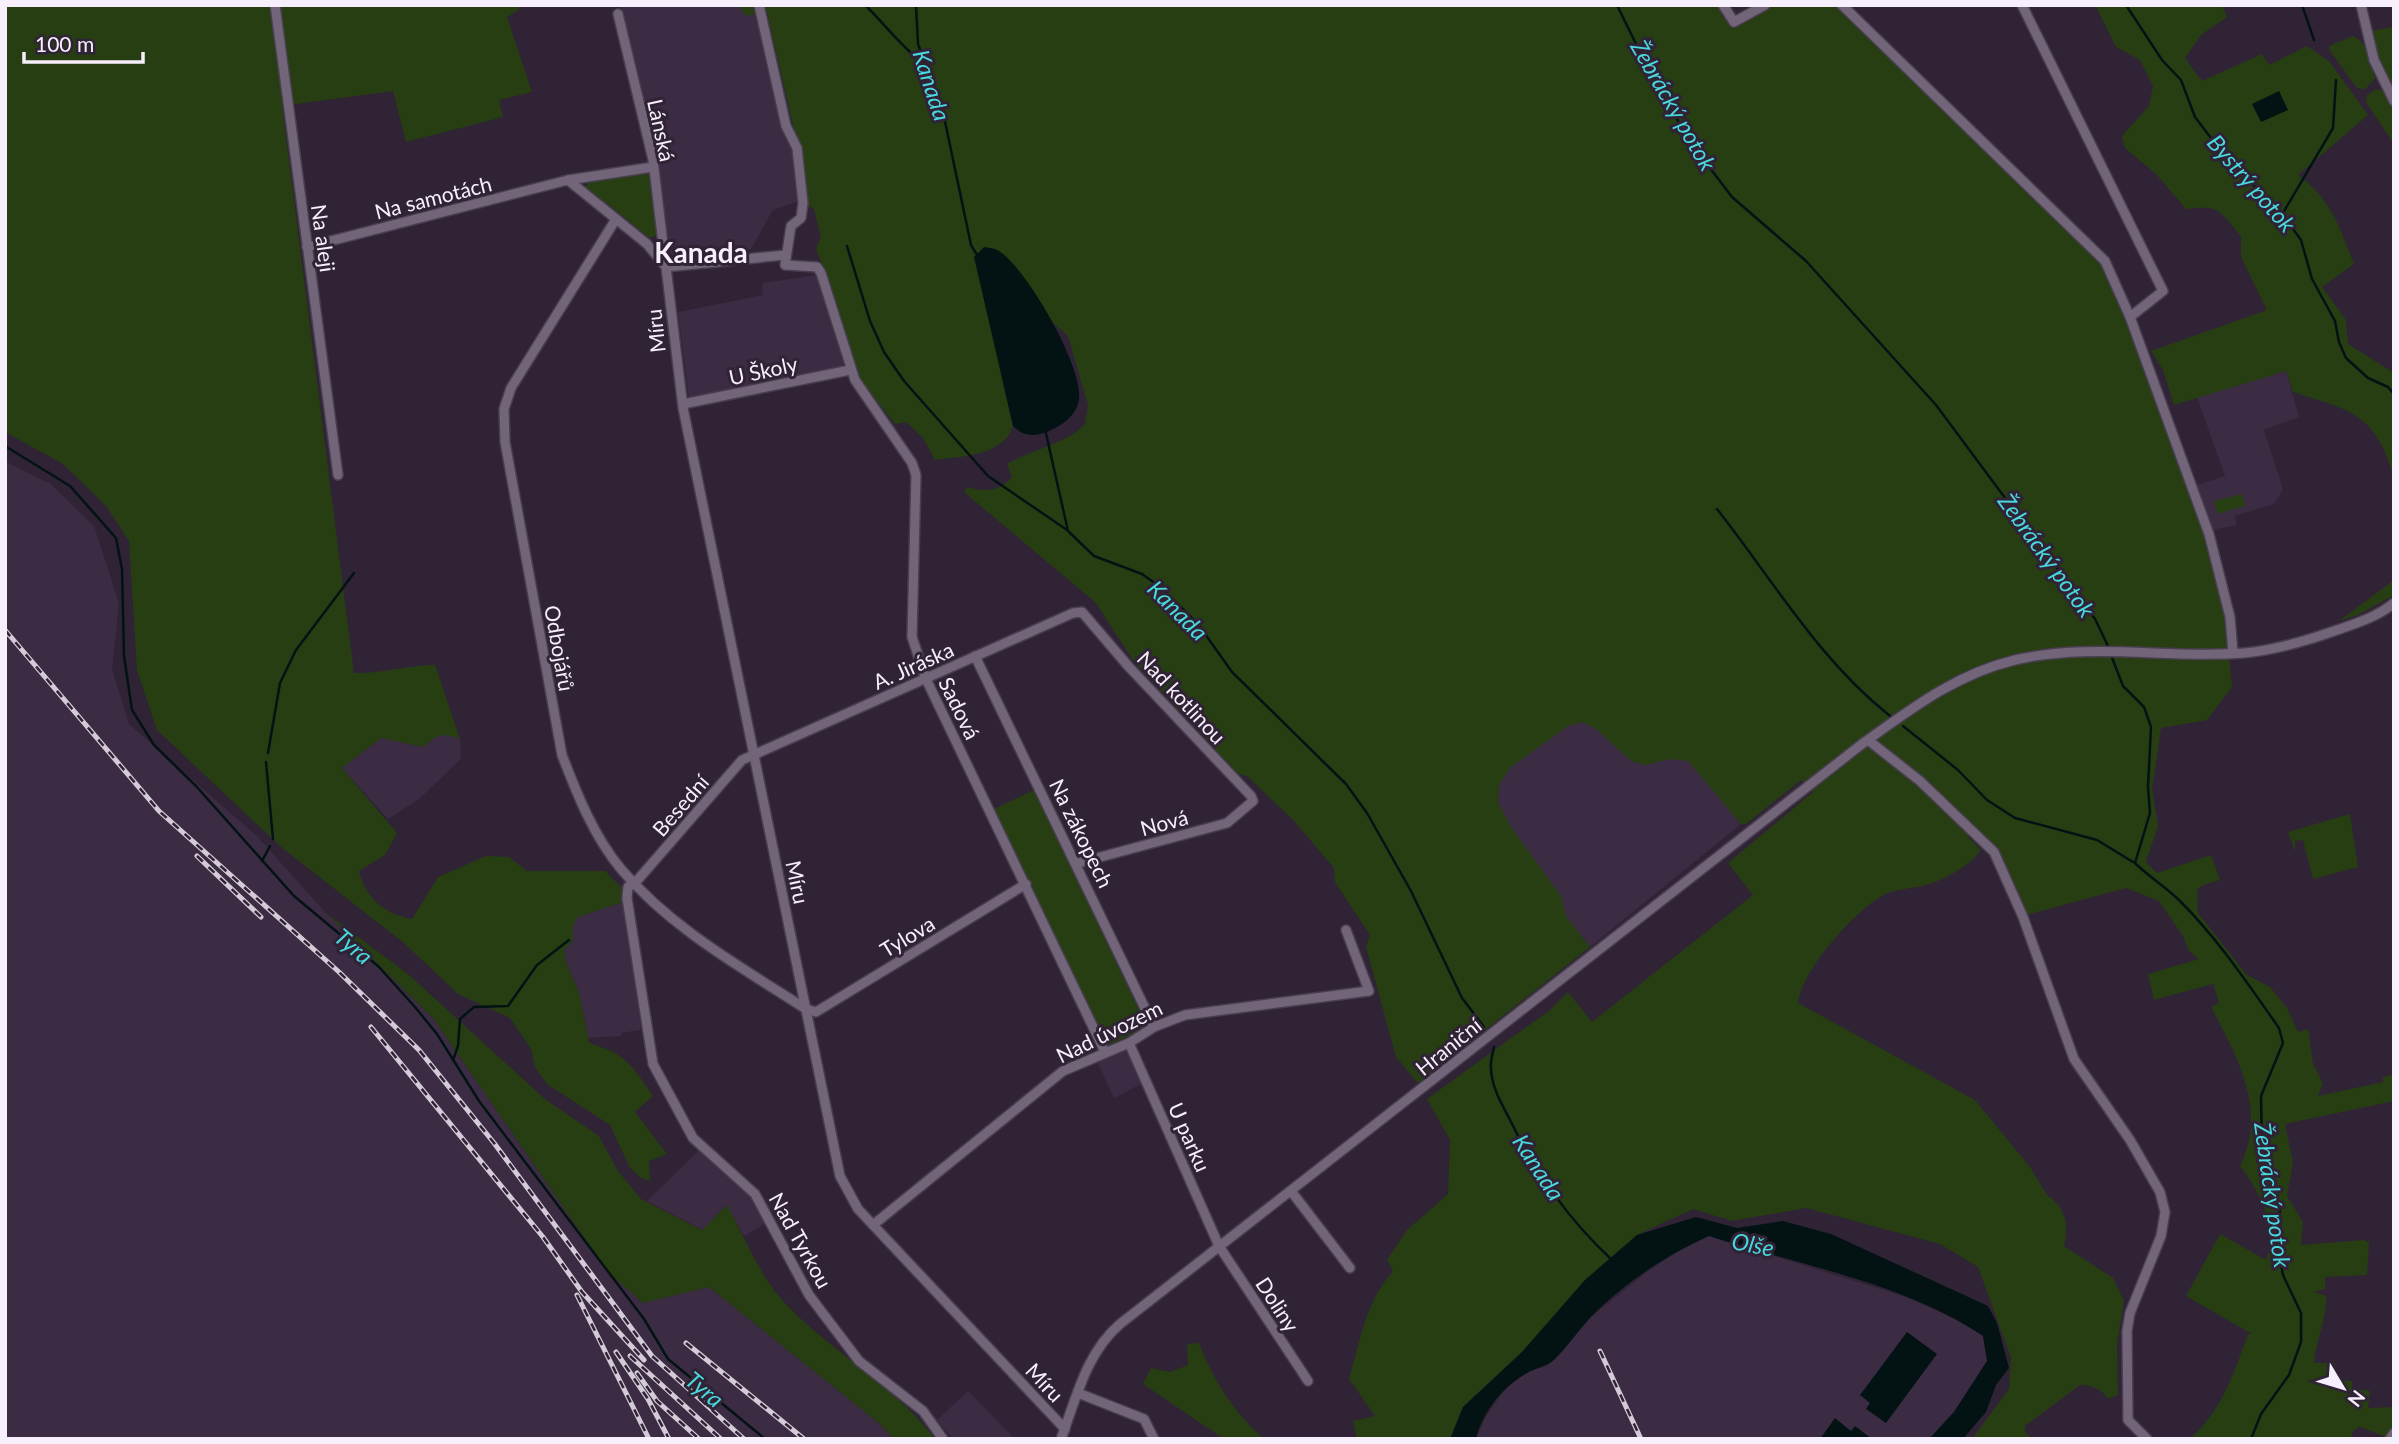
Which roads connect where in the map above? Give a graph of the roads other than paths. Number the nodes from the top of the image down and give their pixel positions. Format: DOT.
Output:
graph roads {
  1 [pos="275,5"];
  2 [pos="759,5"];
  3 [pos="1723,5"];
  4 [pos="1765,5"];
  5 [pos="1842,5"];
  6 [pos="2022,5"];
  7 [pos="2361,5"];
  8 [pos="618,14"];
  9 [pos="2394,101"];
  10 [pos="653,167"];
  11 [pos="568,180"];
  12 [pos="616,219"];
  13 [pos="307,247"];
  14 [pos="657,252"];
  15 [pos="785,255"];
  16 [pos="666,267"];
  17 [pos="2130,317"];
  18 [pos="850,370"];
  19 [pos="682,404"];
  20 [pos="338,475"];
  21 [pos="2391,606"];
  22 [pos="1087,615"];
  23 [pos="2394,617"];
  24 [pos="2234,653"];
  25 [pos="975,656"];
  26 [pos="926,679"];
  27 [pos="1865,742"];
  28 [pos="754,755"];
  29 [pos="1253,802"];
  30 [pos="1078,863"];
  31 [pos="635,883"];
  32 [pos="1026,884"];
  33 [pos="1346,930"];
  34 [pos="806,1009"];
  35 [pos="1154,1027"];
  36 [pos="1129,1043"];
  37 [pos="1105,1052"];
  38 [pos="1291,1191"];
  39 [pos="873,1225"];
  40 [pos="1219,1246"];
  41 [pos="1350,1268"];
  42 [pos="1308,1381"];
  43 [pos="1078,1392"];
  44 [pos="1065,1429"];
  45 [pos="2394,1433"];
  46 [pos="943,1439"];
  47 [pos="1061,1439"];
  48 [pos="1154,1439"];
  49 [pos="2147,1439"];
  50 [pos="2390,1439"];
  1 -- 13 [label="street, Na aleji"];
  2 -- 15 [label="street"];
  3 -- 4 [label="street"];
  5 -- 17 [label="street"];
  6 -- 17 [label="street"];
  7 -- 9 [label="street"];
  8 -- 10 [label="street, Lánská"];
  10 -- 11 [label="street, Na samotách"];
  10 -- 14 [label="street, Lánská"];
  11 -- 12 [label="street"];
  11 -- 13 [label="street, Na samotách"];
  12 -- 14 [label="street"];
  12 -- 31 [label="street, Odbojářů"];
  13 -- 20 [label="street, Na aleji"];
  14 -- 16 [label="street, Míru"];
  15 -- 16 [label="street"];
  15 -- 18 [label="street, Sadová"];
  16 -- 19 [label="street, Míru"];
  17 -- 24 [label="street"];
  18 -- 19 [label="street, U Školy"];
  18 -- 26 [label="street, Sadová"];
  19 -- 28 [label="street, Míru"];
  21 -- 23 [label="street"];
  21 -- 24 [label="street, Hraniční"];
  22 -- 25 [label="street, A. Jiráska"];
  22 -- 29 [label="street, Nad kotlinou"];
  24 -- 27 [label="street, Hraniční"];
  25 -- 26 [label="street, A. Jiráska"];
  25 -- 30 [label="street, Na zákopech"];
  26 -- 28 [label="street, A. Jiráska"];
  26 -- 32 [label="street, Sadová"];
  27 -- 38 [label="street, Hraniční"];
  27 -- 49 [label="street"];
  28 -- 31 [label="street, Besední"];
  28 -- 34 [label="street, Míru"];
  29 -- 30 [label="street, Nová"];
  30 -- 35 [label="street, Na zákopech"];
  31 -- 34 [label="street, Odbojářů"];
  31 -- 46 [label="street, Nad Tyrkou"];
  32 -- 34 [label="street, Tylova"];
  32 -- 37 [label="street, Sadová"];
  33 -- 35 [label="street, Nad úvozem"];
  34 -- 39 [label="street, Míru"];
  35 -- 36 [label="street, Nad úvozem"];
  36 -- 37 [label="street, Nad úvozem"];
  36 -- 40 [label="street, U parku"];
  37 -- 39 [label="street, Nad úvozem"];
  38 -- 40 [label="street, Hraniční"];
  38 -- 41 [label="street"];
  39 -- 44 [label="street, Míru"];
  40 -- 42 [label="street, Doliny"];
  40 -- 43 [label="street, Hraniční"];
  43 -- 44 [label="street, Hraniční"];
  43 -- 48 [label="street"];
  44 -- 47 [label="street, Míru"];
  45 -- 50 [label="street"];
}
